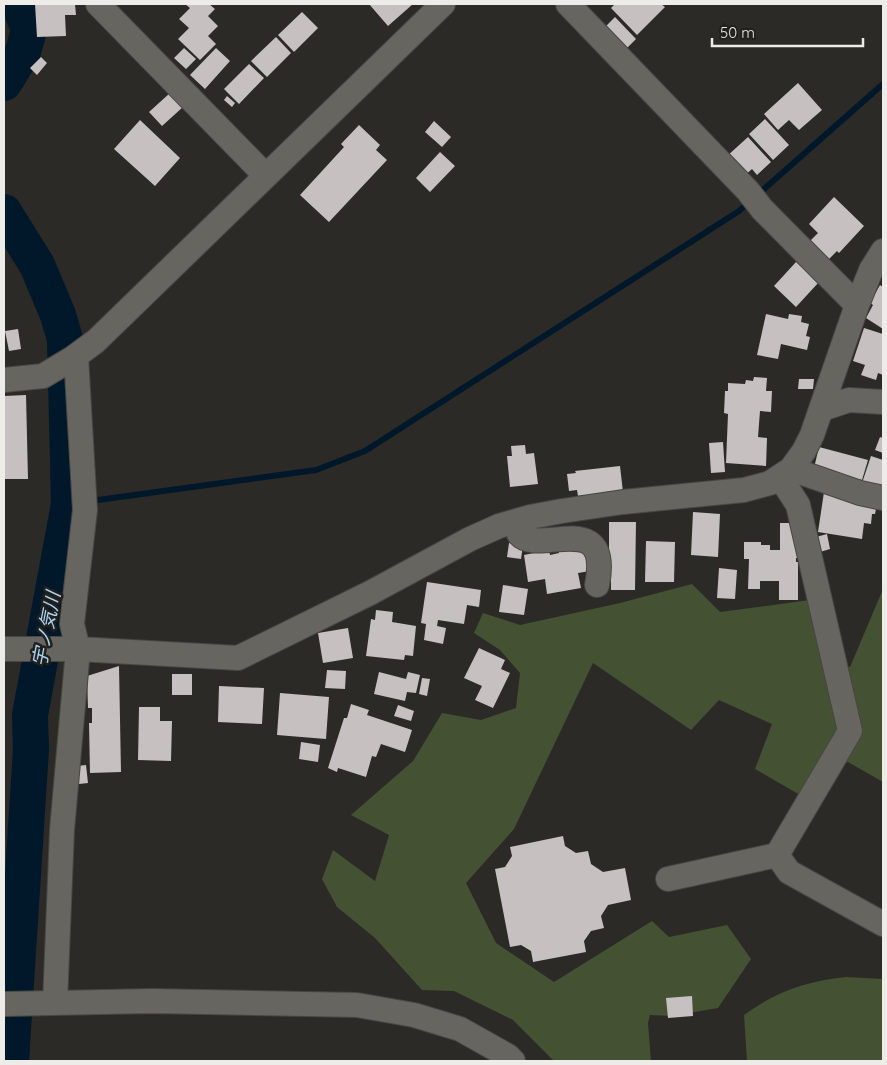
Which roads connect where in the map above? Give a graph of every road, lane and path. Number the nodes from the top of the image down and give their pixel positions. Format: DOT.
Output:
graph roads {
  1 [pos="98,4"];
  2 [pos="443,4"];
  3 [pos="568,4"];
  4 [pos="266,176"];
  5 [pos="883,251"];
  6 [pos="857,305"];
  7 [pos="74,357"];
  8 [pos="4,380"];
  9 [pos="883,402"];
  10 [pos="822,409"];
  11 [pos="785,473"];
  12 [pos="883,498"];
  13 [pos="518,534"];
  14 [pos="597,585"];
  15 [pos="12,649"];
  16 [pos="68,649"];
  17 [pos="777,855"];
  18 [pos="668,879"];
  19 [pos="883,924"];
  20 [pos="55,1003"];
  21 [pos="4,1004"];
  22 [pos="514,1061"];
  1 -- 4 [label="street"];
  2 -- 4 [label="street"];
  3 -- 6 [label="street"];
  4 -- 7 [label="street"];
  5 -- 6 [label="street"];
  6 -- 10 [label="street"];
  7 -- 8 [label="street"];
  7 -- 16 [label="street"];
  9 -- 10 [label="street"];
  10 -- 11 [label="street"];
  11 -- 12 [label="street"];
  11 -- 16 [label="street"];
  11 -- 17 [label="street"];
  13 -- 14 [label="street"];
  15 -- 16 [label="street"];
  16 -- 20 [label="street"];
  17 -- 18 [label="street"];
  17 -- 19 [label="street"];
  20 -- 21 [label="street"];
  20 -- 22 [label="street"];
}
